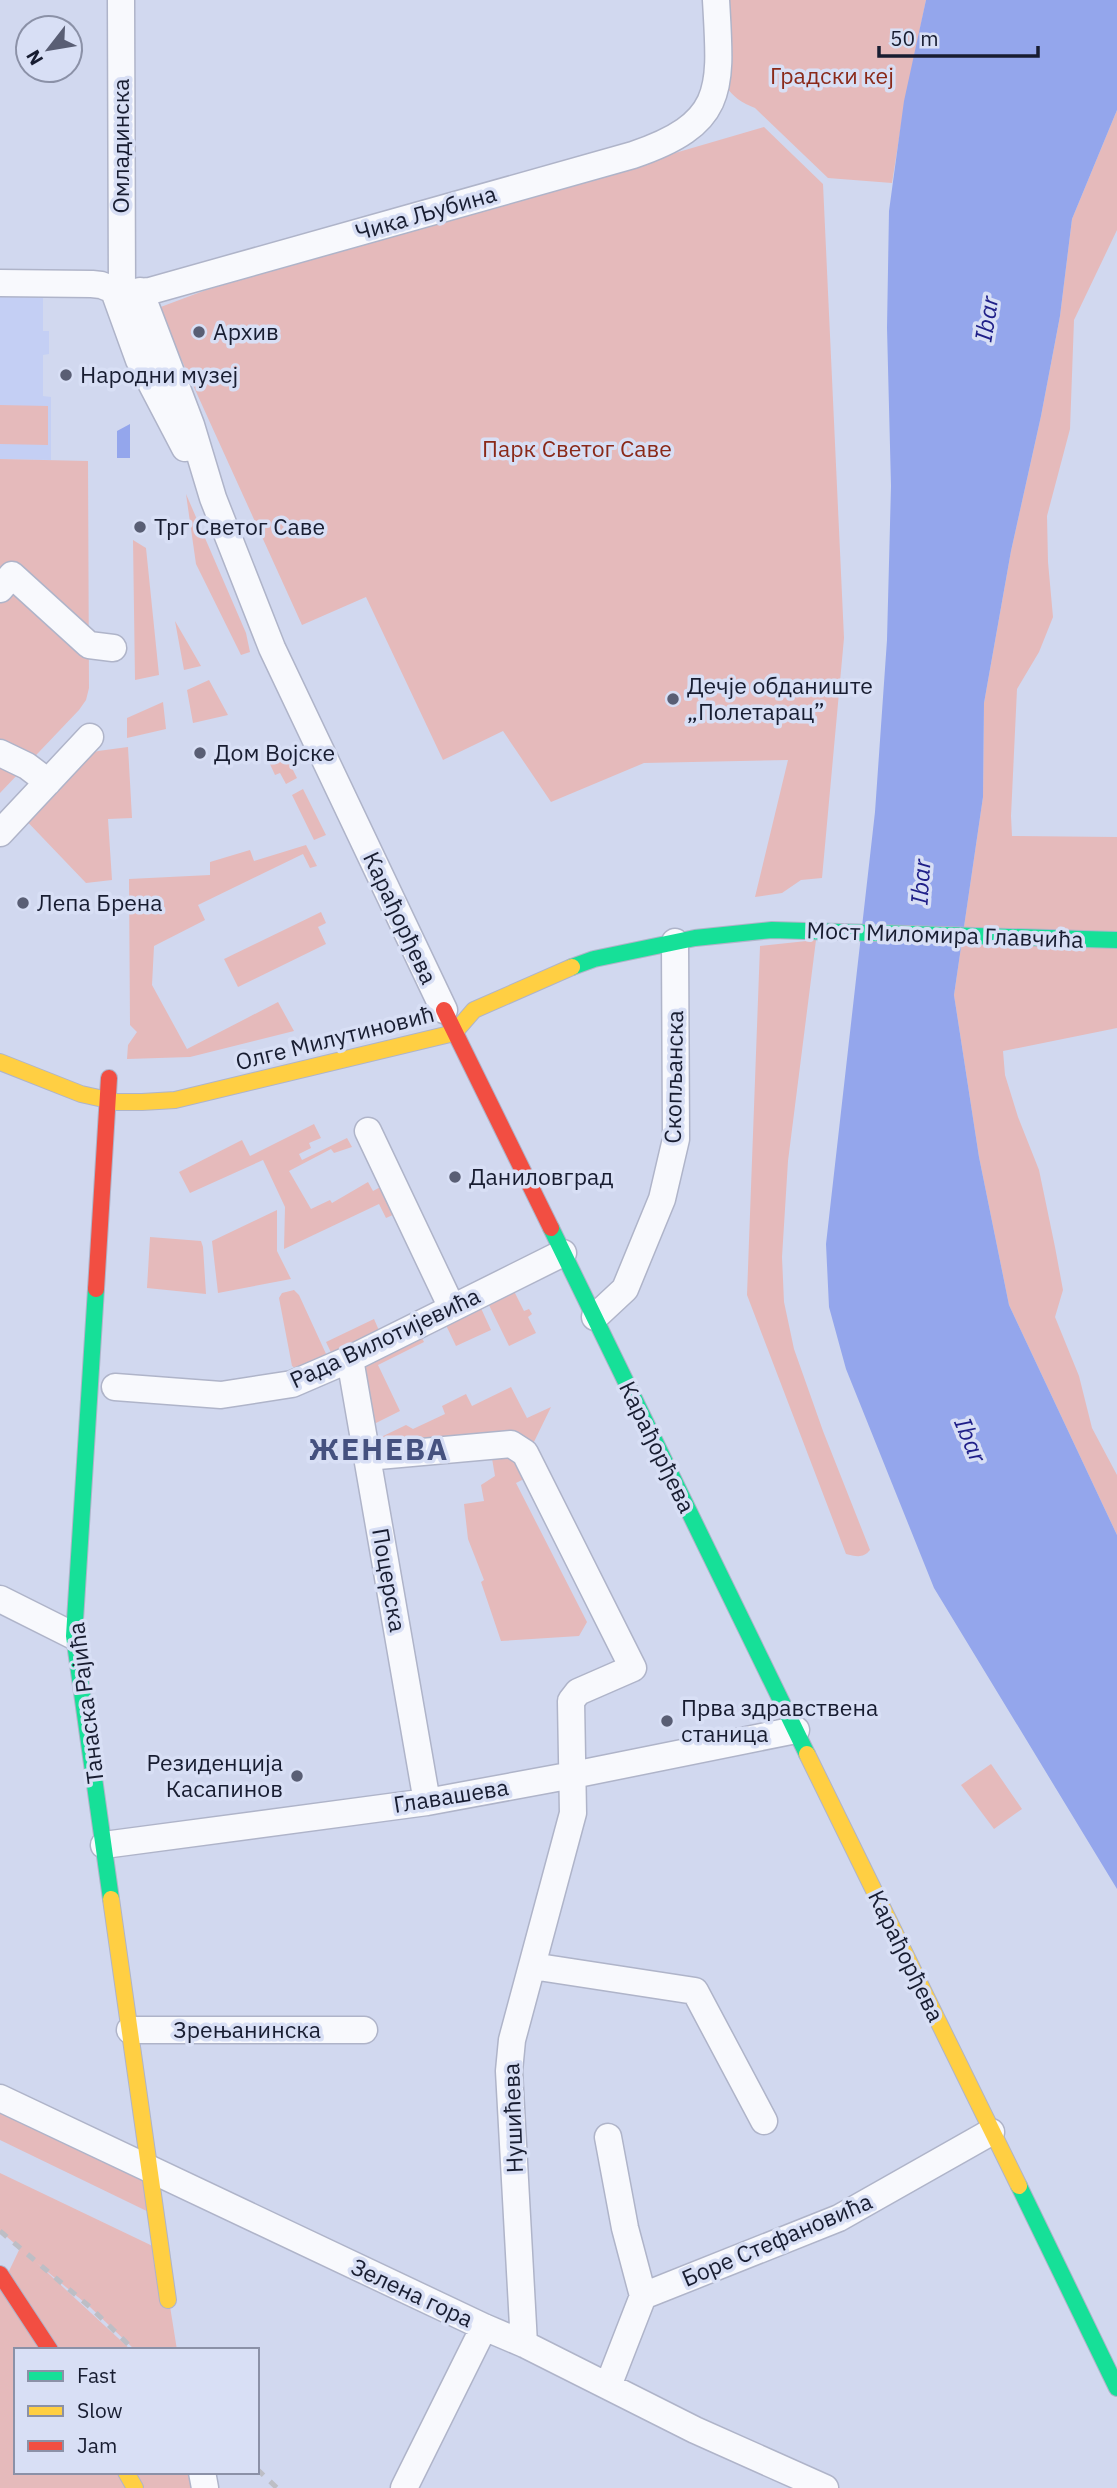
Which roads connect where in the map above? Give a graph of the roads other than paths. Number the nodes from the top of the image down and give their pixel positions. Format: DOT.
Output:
graph roads {
  1 [pos="121,0"];
  2 [pos="716,0"];
  3 [pos="0,283"];
  4 [pos="125,292"];
  5 [pos="0,589"];
  6 [pos="113,648"];
  7 [pos="90,737"];
  8 [pos="0,753"];
  9 [pos="48,782"];
  10 [pos="0,834"];
  11 [pos="1117,940"];
  12 [pos="675,942"];
  13 [pos="474,1010"];
  14 [pos="444,1018"];
  15 [pos="0,1062"];
  16 [pos="130,1080"];
  17 [pos="108,1101"];
  18 [pos="368,1131"];
  19 [pos="563,1253"];
  20 [pos="452,1308"];
  21 [pos="595,1317"];
  22 [pos="350,1359"];
  23 [pos="116,1387"];
  24 [pos="368,1457"];
  25 [pos="0,1599"];
  26 [pos="74,1636"];
  27 [pos="796,1730"];
  28 [pos="573,1775"];
  29 [pos="427,1802"];
  30 [pos="104,1845"];
  31 [pos="532,1966"];
  32 [pos="130,2030"];
  33 [pos="364,2031"];
  34 [pos="0,2098"];
  35 [pos="764,2121"];
  36 [pos="991,2132"];
  37 [pos="608,2137"];
  38 [pos="150,2169"];
  39 [pos="0,2274"];
  40 [pos="643,2297"];
  41 [pos="168,2300"];
  42 [pos="484,2327"];
  43 [pos="524,2343"];
  44 [pos="49,2348"];
  45 [pos="608,2386"];
  46 [pos="1117,2388"];
  47 [pos="404,2488"];
  48 [pos="825,2488"];
  1 -- 4 [label="street, Омладинска"];
  2 -- 4 [label="street, Чика Љубина"];
  3 -- 4 [label="street"];
  4 -- 14 [label="street, Карађорђева"];
  5 -- 6 [label="street"];
  7 -- 9 [label="street"];
  8 -- 9 [label="street"];
  9 -- 10 [label="street"];
  11 -- 12 [label="street, Мост Миломира Главчића"];
  12 -- 13 [label="street"];
  12 -- 21 [label="street, Скопљанска"];
  13 -- 14 [label="street, Олге Милутиновић"];
  13 -- 14 [label="street, Олге Милутиновић"];
  14 -- 17 [label="street, Олге Милутиновић"];
  14 -- 19 [label="street, Карађорђева"];
  15 -- 17 [label="street, Олге Милутиновић"];
  16 -- 17 [label="street, Танаска Рајића"];
  17 -- 26 [label="street, Танаска Рајића"];
  18 -- 20 [label="street"];
  19 -- 20 [label="street, Рада Вилотијевића"];
  19 -- 21 [label="street, Карађорђева"];
  20 -- 22 [label="street, Рада Вилотијевића"];
  21 -- 27 [label="street, Карађорђева"];
  22 -- 23 [label="street, Рада Вилотијевића"];
  22 -- 24 [label="street, Поцерска"];
  24 -- 28 [label="street, Нушићева"];
  24 -- 29 [label="street, Поцерска"];
  25 -- 26 [label="street"];
  26 -- 30 [label="street, Танаска Рајића"];
  27 -- 28 [label="street, Главашева"];
  27 -- 36 [label="street, Карађорђева"];
  28 -- 29 [label="street, Главашева"];
  28 -- 31 [label="street, Нушићева"];
  29 -- 30 [label="street, Главашева"];
  30 -- 32 [label="street, Танаска Рајића"];
  31 -- 35 [label="street"];
  31 -- 43 [label="street, Нушићева"];
  32 -- 33 [label="street, Зрењанинска"];
  32 -- 38 [label="street, Танаска Рајића"];
  34 -- 38 [label="street, Зелена гора"];
  36 -- 40 [label="street, Боре Стефановића"];
  36 -- 46 [label="street, Карађорђева"];
  37 -- 40 [label="street"];
  38 -- 41 [label="street, Танаска Рајића"];
  38 -- 42 [label="street, Зелена гора"];
  39 -- 44 [label="street"];
  40 -- 45 [label="street"];
  42 -- 43 [label="street, Зелена гора"];
  42 -- 47 [label="street"];
  43 -- 45 [label="street, Зелена гора"];
  45 -- 48 [label="street, Зелена гора"];
}
